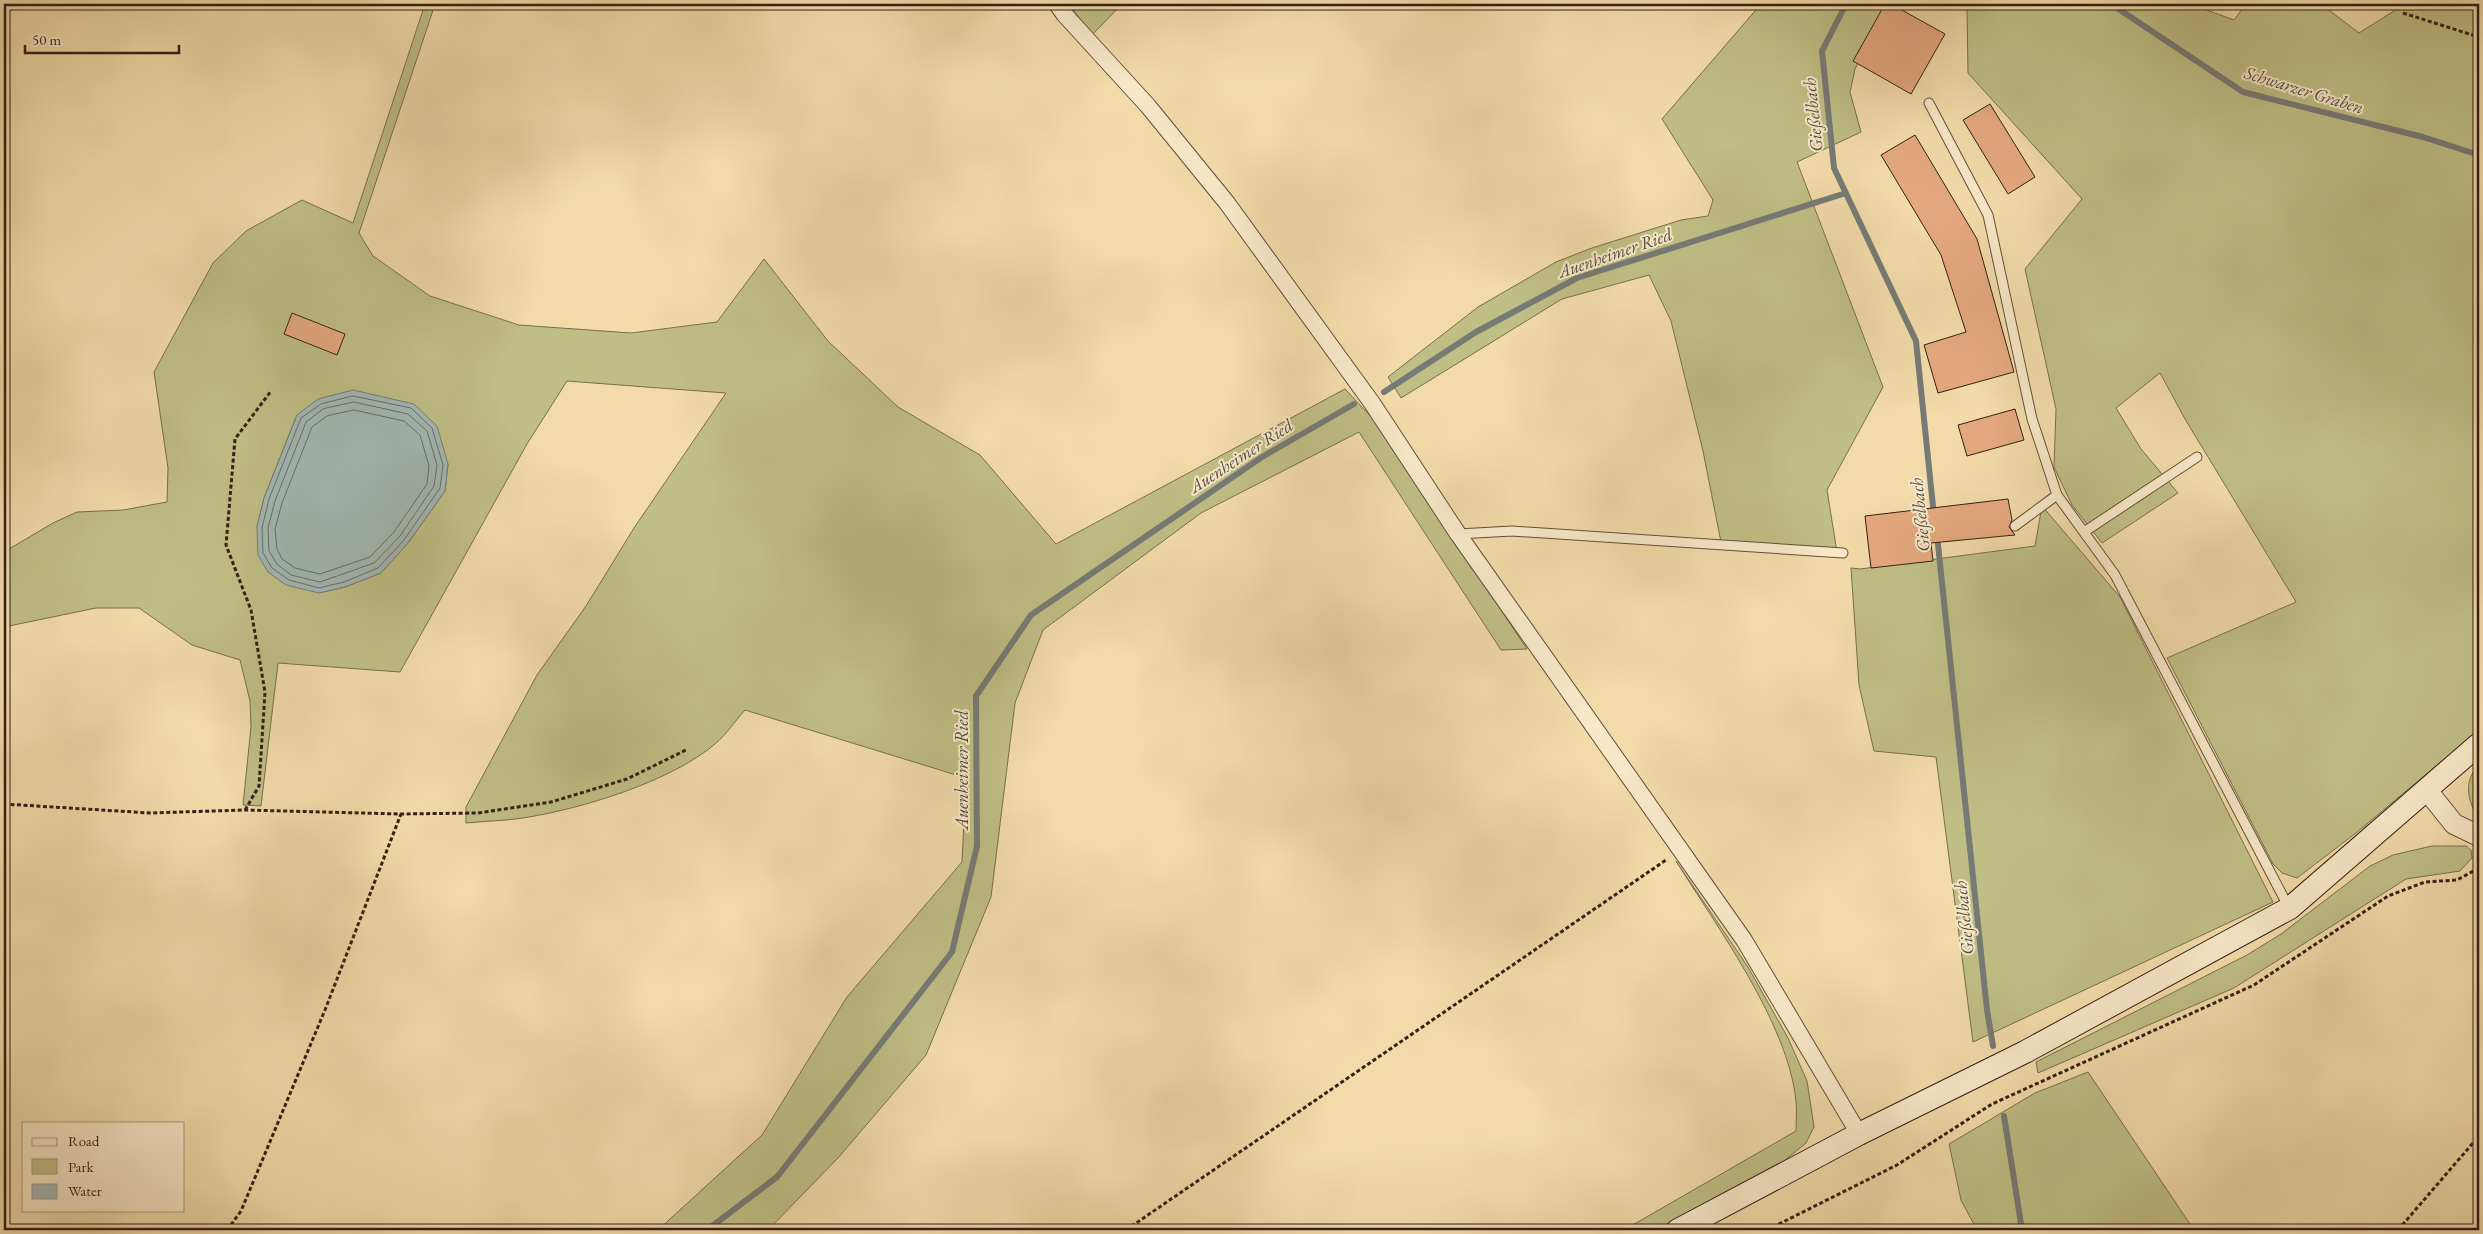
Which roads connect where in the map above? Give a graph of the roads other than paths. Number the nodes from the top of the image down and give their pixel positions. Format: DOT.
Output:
graph roads {
  1 [pos="1057,4"];
  2 [pos="1929,104"];
  3 [pos="2197,457"];
  4 [pos="2057,494"];
  5 [pos="2015,526"];
  6 [pos="2084,532"];
  7 [pos="1458,534"];
  8 [pos="1844,554"];
  9 [pos="2479,744"];
  10 [pos="2426,788"];
  11 [pos="2479,836"];
  12 [pos="2290,908"];
  13 [pos="1859,1134"];
  14 [pos="1678,1230"];
  1 -- 7 [label="street"];
  2 -- 4 [label="lane"];
  3 -- 6 [label="lane"];
  4 -- 5 [label="lane"];
  4 -- 6 [label="lane"];
  6 -- 12 [label="lane"];
  7 -- 8 [label="lane"];
  7 -- 13 [label="street"];
  9 -- 10 [label="main road"];
  10 -- 11 [label="street"];
  10 -- 12 [label="main road"];
  12 -- 13 [label="main road"];
  13 -- 14 [label="main road"];
}
